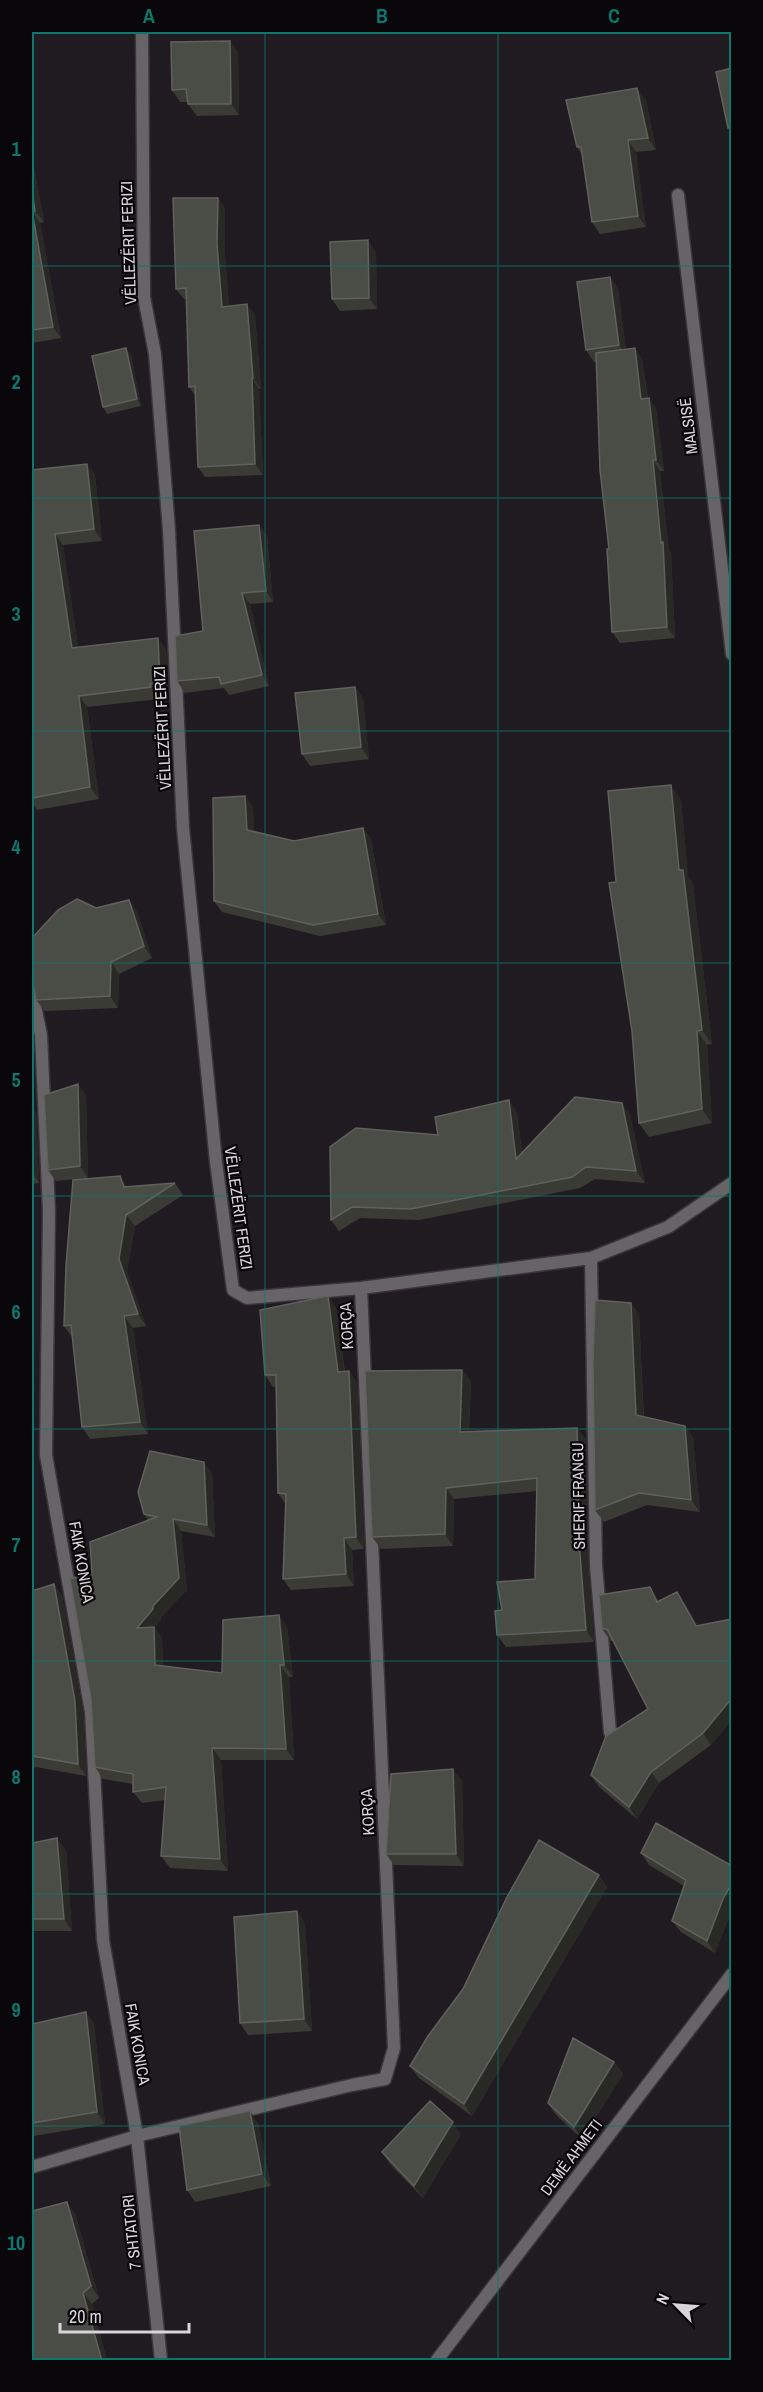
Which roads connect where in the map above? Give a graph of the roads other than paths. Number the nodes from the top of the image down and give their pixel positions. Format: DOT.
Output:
graph roads {
  1 [pos="142,32"];
  2 [pos="678,195"];
  3 [pos="732,654"];
  4 [pos="32,991"];
  5 [pos="732,1183"];
  6 [pos="591,1258"];
  7 [pos="361,1288"];
  8 [pos="610,1732"];
  9 [pos="732,1974"];
  10 [pos="137,2136"];
  11 [pos="32,2167"];
  12 [pos="161,2361"];
  13 [pos="437,2361"];
  1 -- 7 [label="street, VËLLEZËRIT FERIZI"];
  2 -- 3 [label="street, MALSISË"];
  4 -- 10 [label="street, FAIK KONICA"];
  5 -- 6 [label="street"];
  6 -- 7 [label="street"];
  6 -- 8 [label="street, SHERIF FRANGU"];
  7 -- 10 [label="street, KORÇA"];
  9 -- 13 [label="street, DEMË AHMETI"];
  10 -- 11 [label="street"];
  10 -- 12 [label="street, 7 SHTATORI"];
}
